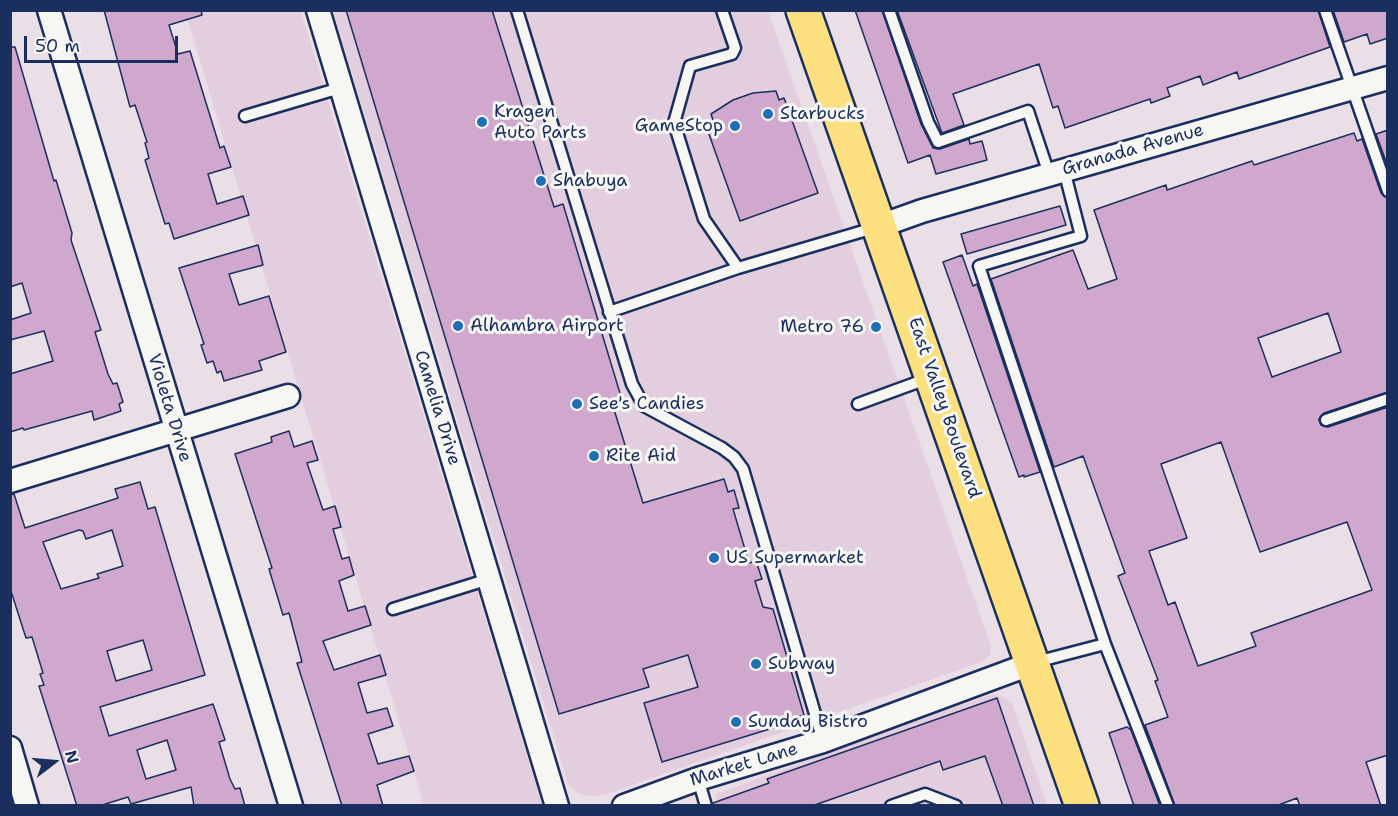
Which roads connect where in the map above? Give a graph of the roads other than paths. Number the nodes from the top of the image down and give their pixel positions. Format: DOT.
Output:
graph roads {
  1 [pos="49,10"];
  2 [pos="318,10"];
  3 [pos="517,10"];
  4 [pos="722,10"];
  5 [pos="803,10"];
  6 [pos="889,10"];
  7 [pos="1325,10"];
  8 [pos="1388,78"];
  9 [pos="340,88"];
  10 [pos="1351,88"];
  11 [pos="245,116"];
  12 [pos="1056,172"];
  13 [pos="1388,191"];
  14 [pos="880,226"];
  15 [pos="738,268"];
  16 [pos="609,312"];
  17 [pos="933,377"];
  18 [pos="288,396"];
  19 [pos="1388,399"];
  20 [pos="858,404"];
  21 [pos="1326,420"];
  22 [pos="176,431"];
  23 [pos="10,481"];
  24 [pos="489,579"];
  25 [pos="393,609"];
  26 [pos="1106,644"];
  27 [pos="1034,663"];
  28 [pos="823,741"];
  29 [pos="11,753"];
  30 [pos="698,779"];
  31 [pos="27,806"];
  32 [pos="291,806"];
  33 [pos="557,806"];
  34 [pos="624,806"];
  35 [pos="706,806"];
  36 [pos="891,806"];
  37 [pos="956,806"];
  38 [pos="1083,806"];
  39 [pos="1168,806"];
  1 -- 22 [label="street, Violeta Drive"];
  2 -- 9 [label="street, Camelia Drive"];
  3 -- 16 [label="lane"];
  4 -- 15 [label="lane"];
  5 -- 14 [label="main road, East Valley Boulevard"];
  6 -- 12 [label="lane"];
  7 -- 10 [label="lane"];
  8 -- 10 [label="street, Granada Avenue"];
  9 -- 11 [label="lane"];
  9 -- 24 [label="street, Camelia Drive"];
  10 -- 12 [label="street, Granada Avenue"];
  10 -- 13 [label="lane"];
  12 -- 14 [label="street, Granada Avenue"];
  12 -- 26 [label="lane"];
  14 -- 15 [label="lane"];
  14 -- 17 [label="main road, East Valley Boulevard"];
  15 -- 16 [label="lane"];
  16 -- 28 [label="lane"];
  17 -- 20 [label="lane"];
  17 -- 27 [label="main road, East Valley Boulevard"];
  18 -- 22 [label="street"];
  19 -- 21 [label="lane"];
  22 -- 23 [label="street"];
  22 -- 32 [label="street, Violeta Drive"];
  24 -- 25 [label="lane"];
  24 -- 33 [label="street, Camelia Drive"];
  26 -- 27 [label="lane"];
  26 -- 39 [label="lane"];
  27 -- 28 [label="street, Market Lane"];
  27 -- 38 [label="main road, East Valley Boulevard"];
  28 -- 30 [label="street, Market Lane"];
  29 -- 31 [label="street"];
  30 -- 34 [label="street, Market Lane"];
  30 -- 35 [label="lane"];
  36 -- 37 [label="lane"];
}
